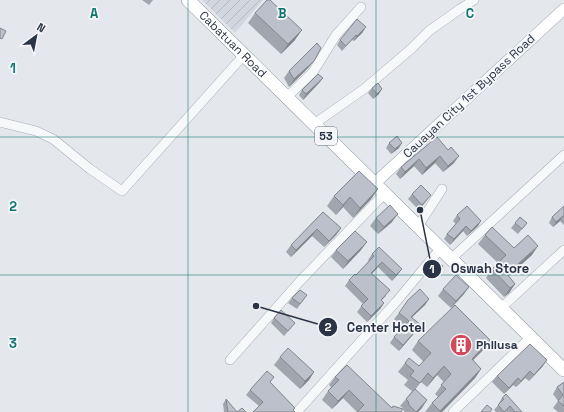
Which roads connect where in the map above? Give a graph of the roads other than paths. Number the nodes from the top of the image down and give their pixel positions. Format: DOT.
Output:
graph roads {
  1 [pos="188,0"];
  2 [pos="474,0"];
  3 [pos="361,7"];
  4 [pos="564,9"];
  5 [pos="244,55"];
  6 [pos="287,97"];
  7 [pos="0,122"];
  8 [pos="314,124"];
  9 [pos="564,155"];
  10 [pos="375,184"];
  11 [pos="442,190"];
  12 [pos="385,193"];
  13 [pos="418,226"];
  14 [pos="440,249"];
  15 [pos="564,250"];
  16 [pos="452,258"];
  17 [pos="502,308"];
  18 [pos="532,337"];
  19 [pos="230,360"];
  20 [pos="564,370"];
  21 [pos="297,412"];
  22 [pos="453,412"];
  1 -- 5 [label="highway, Cabatuan Road / 53"];
  2 -- 8 [label="street"];
  3 -- 6 [label="street"];
  4 -- 10 [label="main road, Cauayan City 1st Bypass Road"];
  5 -- 6 [label="highway, Cabatuan Road / 53"];
  5 -- 7 [label="street"];
  6 -- 8 [label="highway, 53"];
  8 -- 10 [label="highway, 53"];
  9 -- 16 [label="street"];
  10 -- 12 [label="highway, 53"];
  11 -- 13 [label="street"];
  12 -- 13 [label="highway, 53"];
  12 -- 19 [label="street"];
  13 -- 14 [label="highway, 53"];
  14 -- 16 [label="highway, 53"];
  14 -- 21 [label="street"];
  15 -- 17 [label="street"];
  16 -- 17 [label="highway, 53"];
  17 -- 18 [label="highway, 53"];
  18 -- 20 [label="highway, 53"];
  18 -- 22 [label="street"];
}
